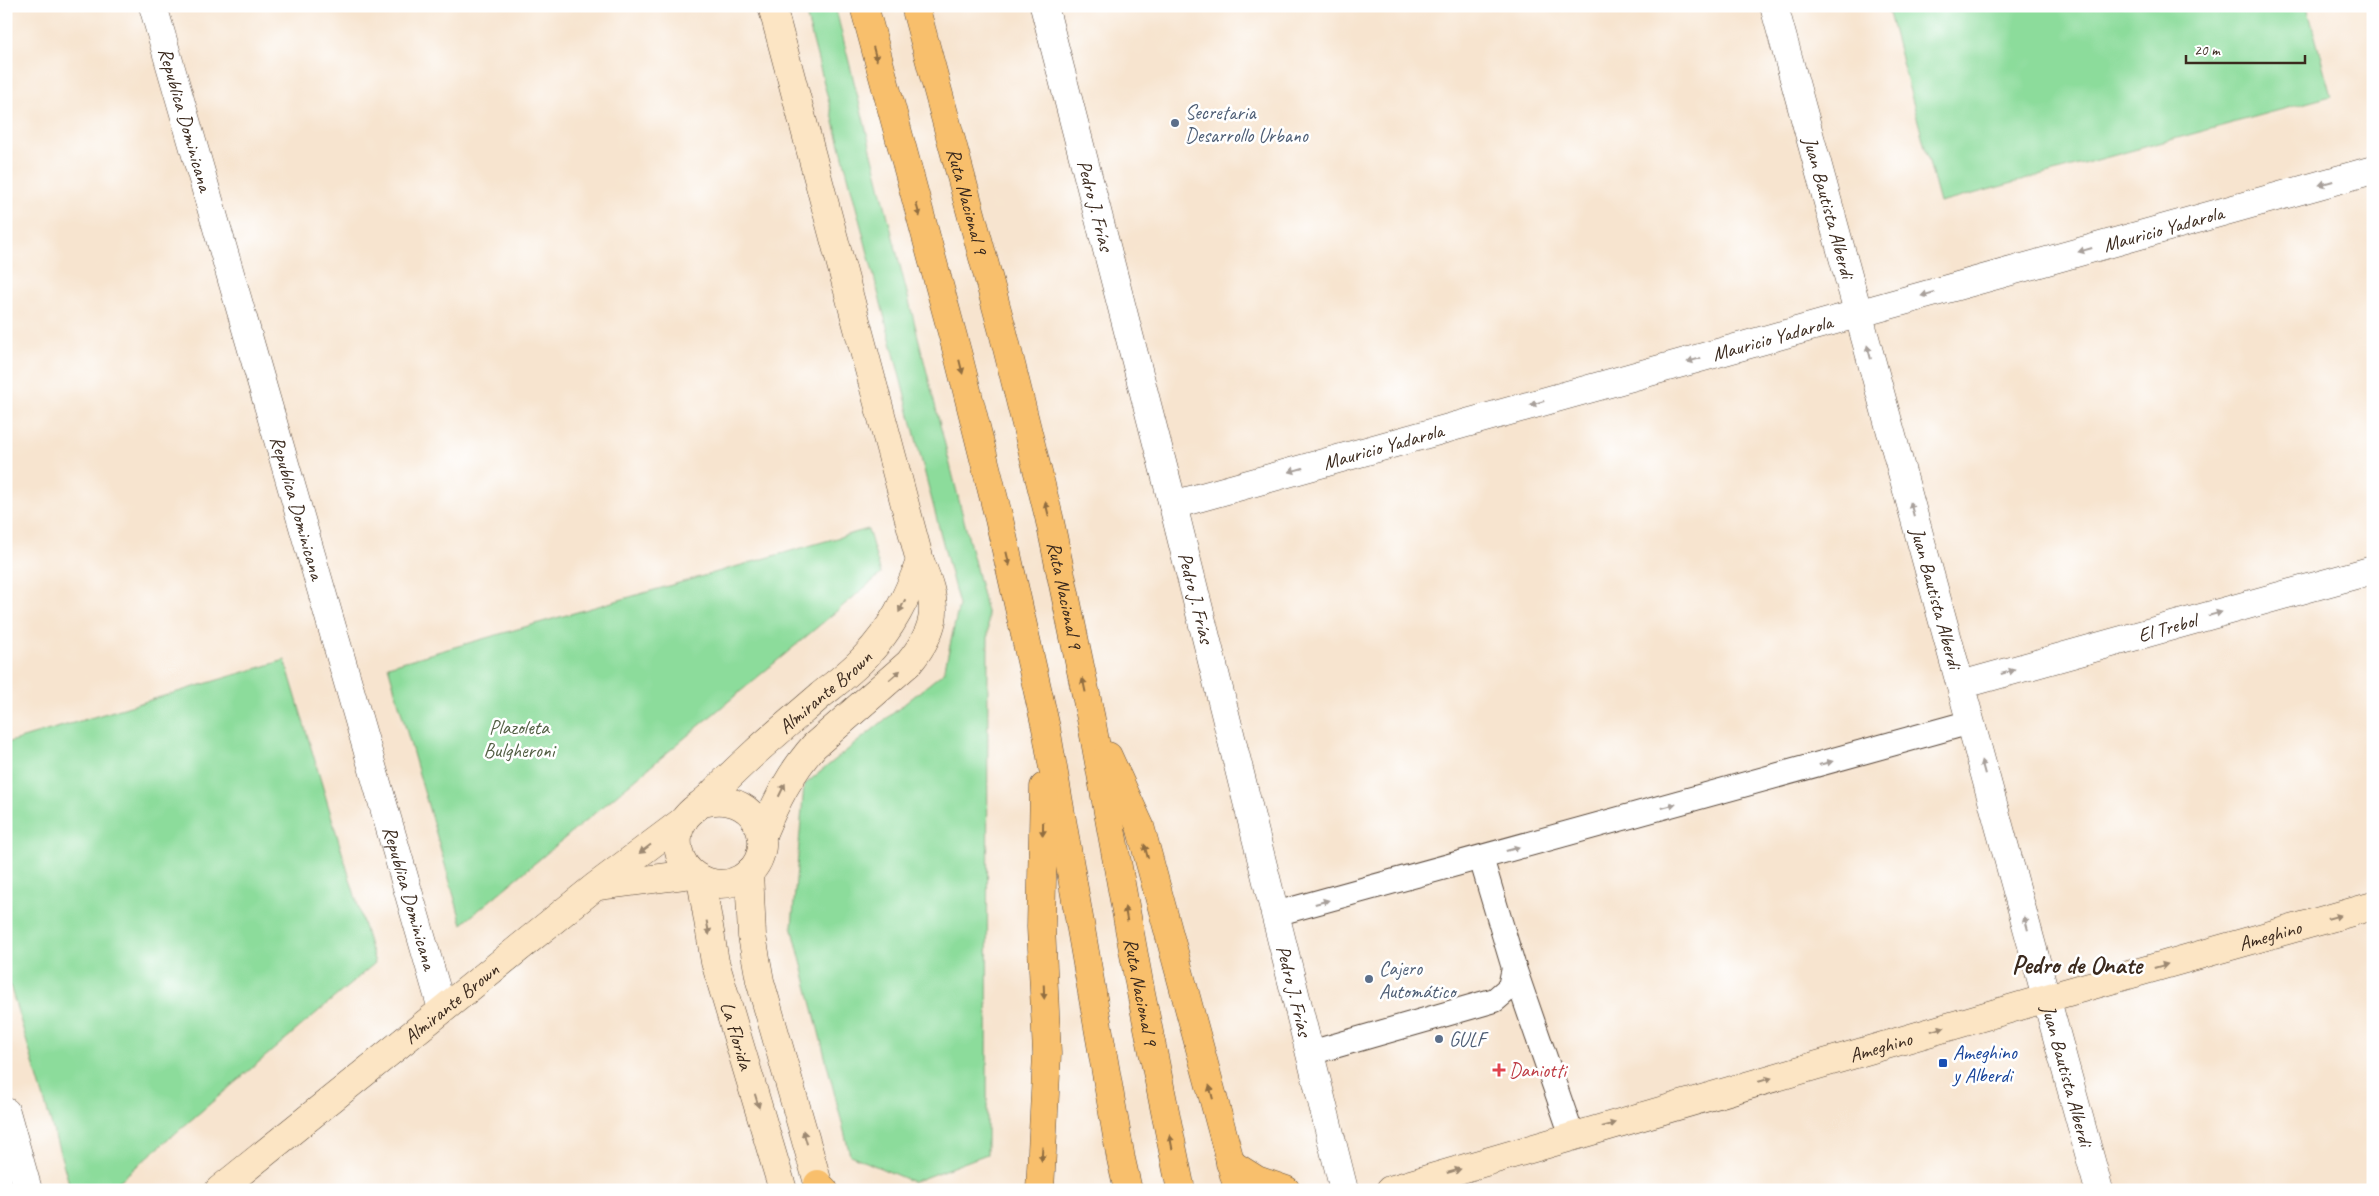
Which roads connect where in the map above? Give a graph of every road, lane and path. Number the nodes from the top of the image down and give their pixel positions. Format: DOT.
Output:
graph roads {
  1 [pos="154,6"];
  2 [pos="772,6"];
  3 [pos="864,6"];
  4 [pos="915,6"];
  5 [pos="1044,6"];
  6 [pos="1774,6"];
  7 [pos="2373,170"];
  8 [pos="1859,314"];
  9 [pos="1173,505"];
  10 [pos="920,561"];
  11 [pos="2373,570"];
  12 [pos="1960,685"];
  13 [pos="1091,719"];
  14 [pos="1971,722"];
  15 [pos="1046,728"];
  16 [pos="693,811"];
  17 [pos="762,835"];
  18 [pos="1480,858"];
  19 [pos="749,872"];
  20 [pos="697,877"];
  21 [pos="596,886"];
  22 [pos="2373,906"];
  23 [pos="1275,914"];
  24 [pos="1514,968"];
  25 [pos="2047,998"];
  26 [pos="442,1009"];
  27 [pos="1310,1053"];
  28 [pos="6,1112"];
  29 [pos="1572,1136"];
  30 [pos="1230,1164"];
  31 [pos="229,1187"];
  32 [pos="1038,1187"];
  33 [pos="820,1188"];
  34 [pos="28,1190"];
  35 [pos="783,1190"];
  36 [pos="1128,1190"];
  37 [pos="1181,1190"];
  38 [pos="1238,1190"];
  39 [pos="1286,1190"];
  40 [pos="1344,1190"];
  41 [pos="1390,1190"];
  42 [pos="2099,1190"];
  1 -- 26 [label="street, Republica Dominicana"];
  2 -- 10 [label="street"];
  3 -- 15 [label="highway, one-way"];
  13 -- 4 [label="highway, Ruta Nacional 9, one-way"];
  5 -- 9 [label="street, Pedro J. Frías"];
  6 -- 8 [label="street, Juan Bautista Alberdi"];
  7 -- 8 [label="street, Mauricio Yadarola, one-way"];
  8 -- 9 [label="street, Mauricio Yadarola, one-way"];
  12 -- 8 [label="street, Juan Bautista Alberdi, one-way"];
  9 -- 23 [label="street, Pedro J. Frías"];
  10 -- 16 [label="street, Almirante Brown, one-way"];
  17 -- 10 [label="street, one-way"];
  12 -- 11 [label="street, El Trebol, one-way"];
  12 -- 14 [label="street, Juan Bautista Alberdi"];
  30 -- 13 [label="highway, one-way"];
  37 -- 13 [label="highway, Ruta Nacional 9, one-way"];
  18 -- 14 [label="lane, one-way"];
  25 -- 14 [label="street, Juan Bautista Alberdi, one-way"];
  15 -- 32 [label="highway, one-way"];
  15 -- 36 [label="highway"];
  16 -- 17 [label="street, Almirante Brown"];
  16 -- 20 [label="street"];
  16 -- 21 [label="street, Almirante Brown, one-way"];
  17 -- 19 [label="street"];
  23 -- 18 [label="lane, one-way"];
  18 -- 24 [label="lane"];
  19 -- 20 [label="street"];
  33 -- 19 [label="street, one-way"];
  20 -- 21 [label="street"];
  20 -- 35 [label="street, La Florida, one-way"];
  21 -- 26 [label="street, Almirante Brown"];
  25 -- 22 [label="street, Ameghino, one-way"];
  23 -- 27 [label="street, Pedro J. Frías"];
  24 -- 27 [label="lane"];
  24 -- 29 [label="lane"];
  29 -- 25 [label="street, Ameghino, one-way"];
  25 -- 42 [label="street, Juan Bautista Alberdi"];
  26 -- 31 [label="street, Almirante Brown"];
  27 -- 40 [label="street, Pedro J. Frías"];
  28 -- 34 [label="street"];
  41 -- 29 [label="street, Ameghino, one-way"];
  30 -- 38 [label="highway"];
  30 -- 39 [label="highway"];
}
